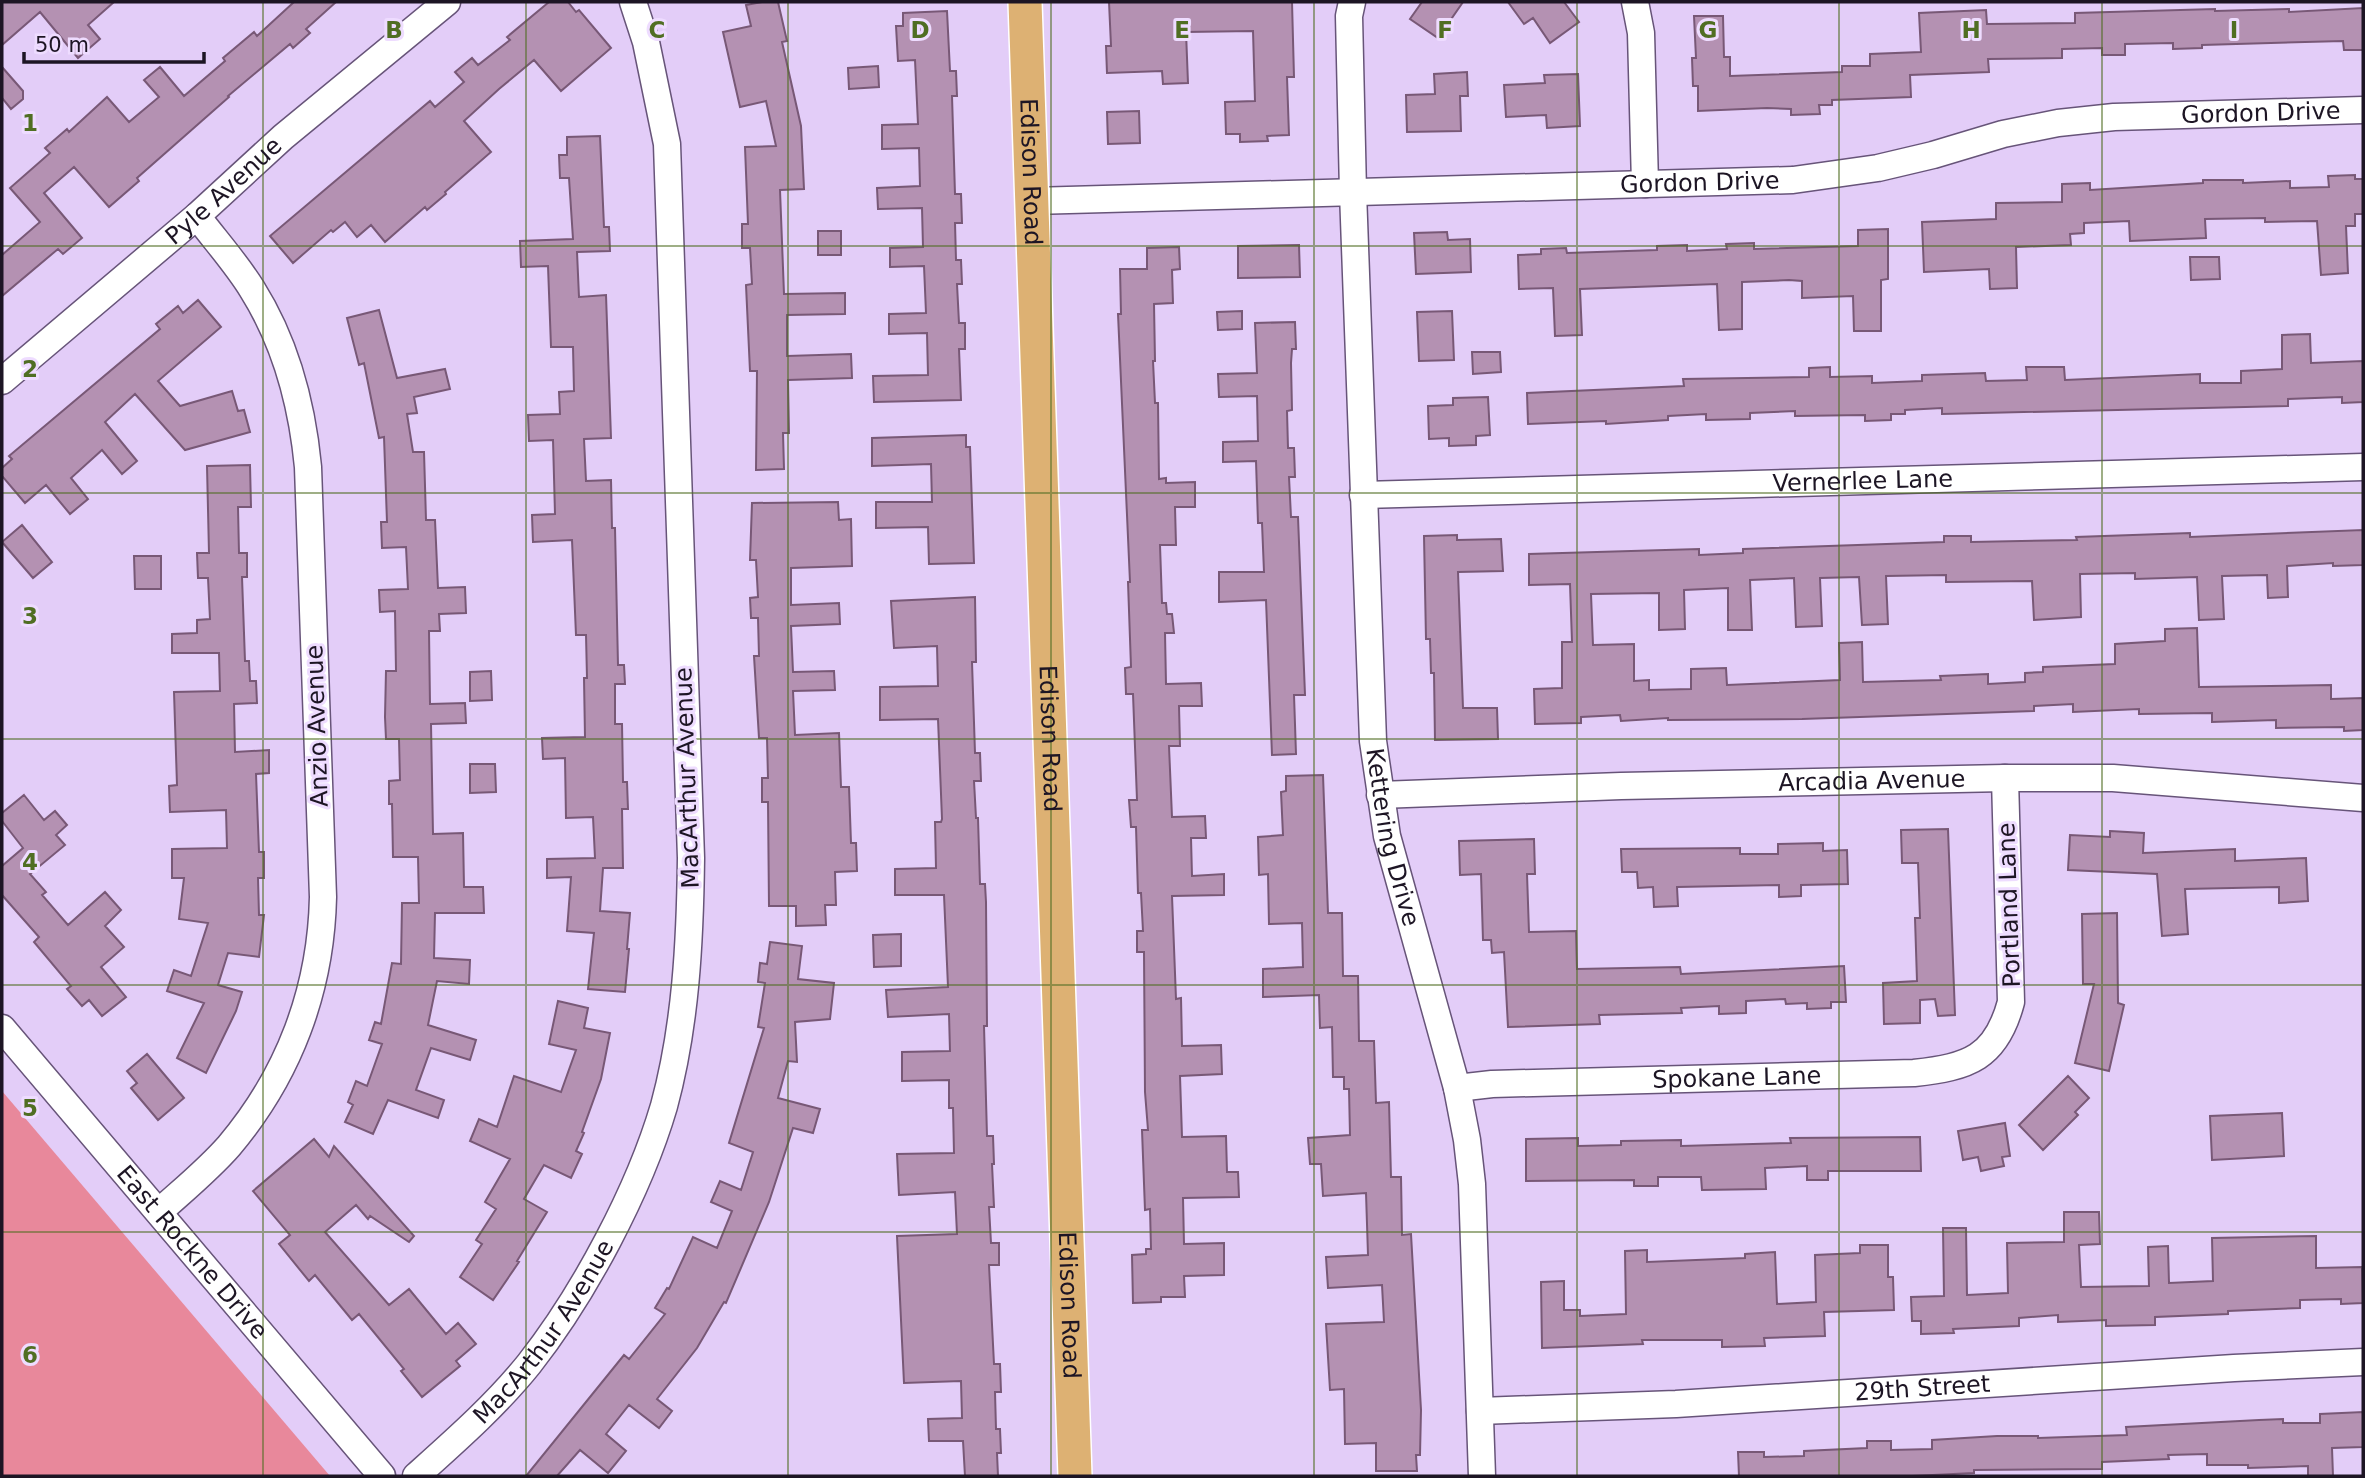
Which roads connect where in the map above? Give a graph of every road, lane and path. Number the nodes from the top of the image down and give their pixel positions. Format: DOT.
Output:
graph roads {
  1 [pos="447,2"];
  2 [pos="633,2"];
  3 [pos="1025,2"];
  4 [pos="1352,2"];
  5 [pos="1635,2"];
  6 [pos="2363,110"];
  7 [pos="1644,184"];
  8 [pos="1353,192"];
  9 [pos="1032,201"];
  10 [pos="197,216"];
  11 [pos="2,381"];
  12 [pos="2363,467"];
  13 [pos="1363,495"];
  14 [pos="2005,778"];
  15 [pos="1380,795"];
  16 [pos="2363,797"];
  17 [pos="2,1028"];
  18 [pos="2001,1031"];
  19 [pos="1457,1088"];
  20 [pos="159,1212"];
  21 [pos="2363,1362"];
  22 [pos="1480,1411"];
  23 [pos="382,1476"];
  24 [pos="416,1476"];
  25 [pos="1075,1476"];
  26 [pos="1482,1476"];
  1 -- 10 [label="street, Pyle Avenue"];
  2 -- 24 [label="street, MacArthur Avenue"];
  3 -- 9 [label="main road, Edison Road"];
  4 -- 8 [label="street, Kettering Drive"];
  5 -- 7 [label="street"];
  6 -- 7 [label="street, Gordon Drive"];
  7 -- 8 [label="street, Gordon Drive"];
  8 -- 9 [label="street, Gordon Drive"];
  8 -- 13 [label="street, Kettering Drive"];
  9 -- 25 [label="main road, Edison Road"];
  10 -- 11 [label="street, Pyle Avenue"];
  10 -- 20 [label="street, Anzio Avenue"];
  12 -- 13 [label="street, Vernerlee Lane"];
  13 -- 15 [label="street, Kettering Drive"];
  14 -- 15 [label="street, Arcadia Avenue"];
  14 -- 16 [label="street, Arcadia Avenue"];
  14 -- 18 [label="street, Portland Lane"];
  15 -- 19 [label="street, Kettering Drive"];
  17 -- 20 [label="street, East Rockne Drive"];
  18 -- 19 [label="street, Spokane Lane"];
  19 -- 22 [label="street, Kettering Drive"];
  20 -- 23 [label="street, East Rockne Drive"];
  21 -- 22 [label="street, 29th Street"];
  22 -- 26 [label="street, Kettering Drive"];
}
